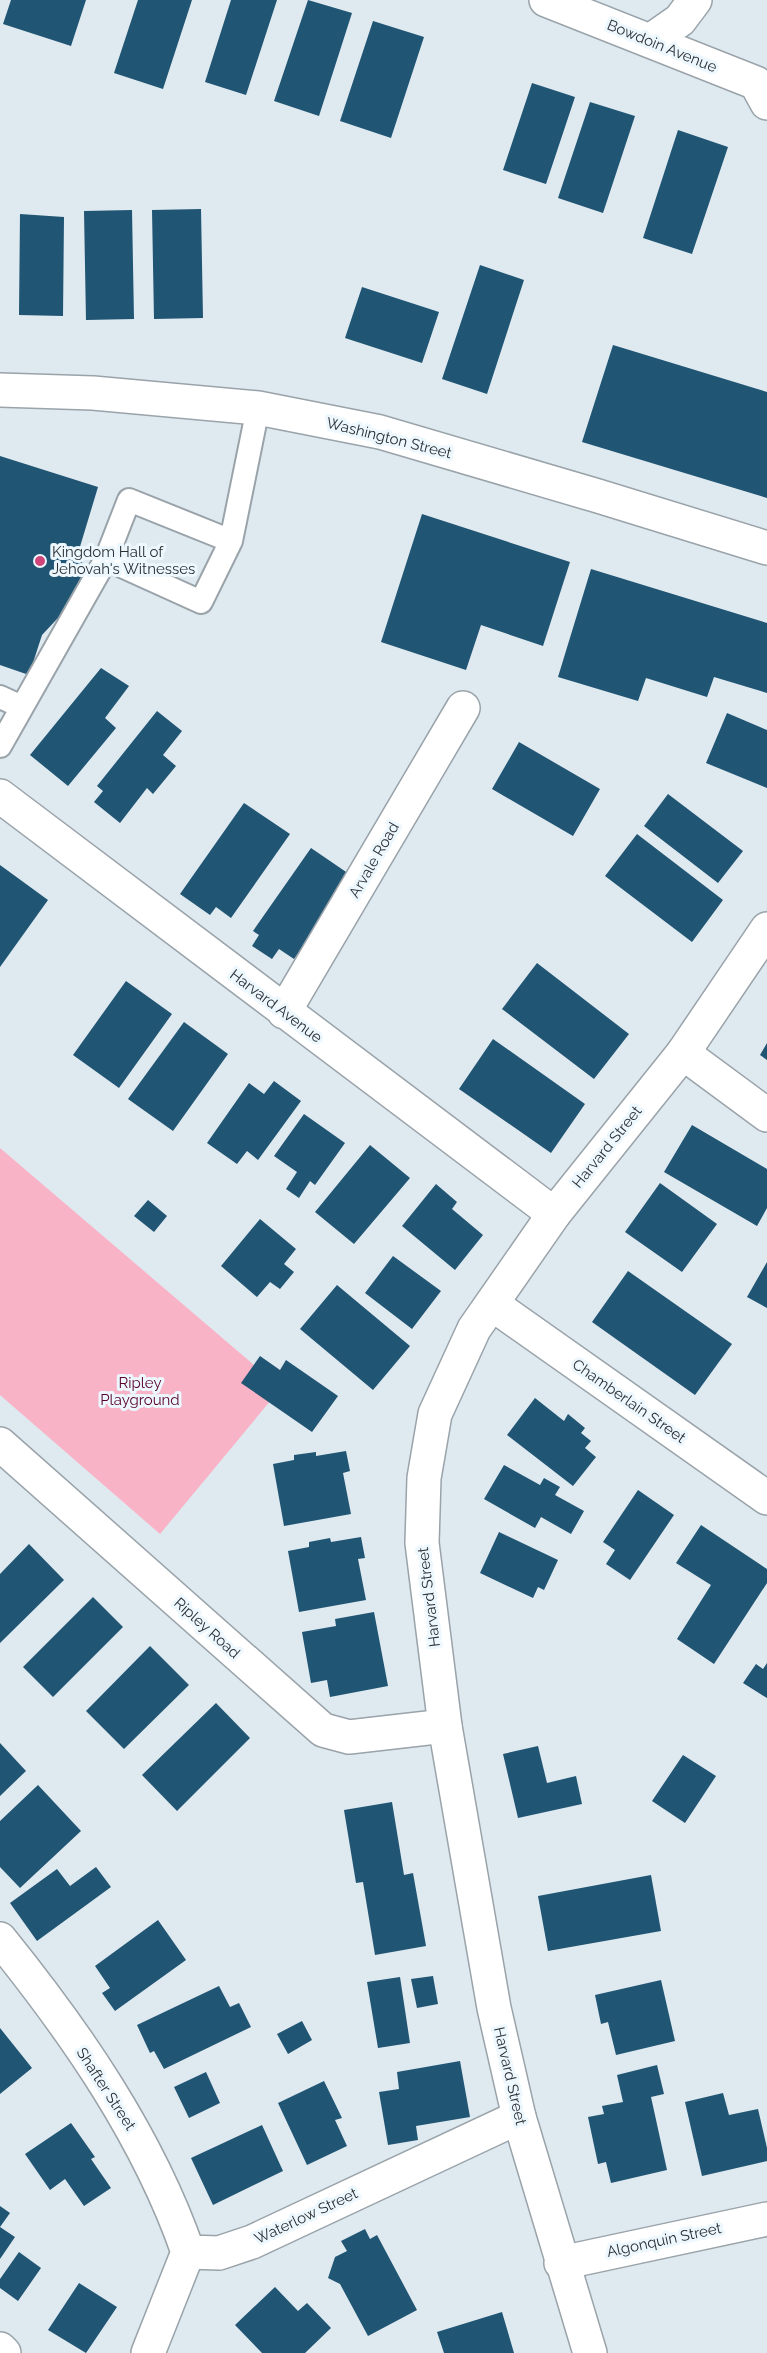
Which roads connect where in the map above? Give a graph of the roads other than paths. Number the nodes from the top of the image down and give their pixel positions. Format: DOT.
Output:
graph roads {
  1 [pos="546,0"];
  2 [pos="694,0"];
  3 [pos="650,41"];
  4 [pos="763,86"];
  5 [pos="0,390"];
  6 [pos="258,408"];
  7 [pos="231,541"];
  8 [pos="767,548"];
  9 [pos="106,559"];
  10 [pos="0,697"];
  11 [pos="22,707"];
  12 [pos="463,708"];
  13 [pos="0,746"];
  14 [pos="0,796"];
  15 [pos="767,929"];
  16 [pos="284,1012"];
  17 [pos="683,1053"];
  18 [pos="767,1115"];
  19 [pos="554,1214"];
  20 [pos="492,1304"];
  21 [pos="0,1444"];
  22 [pos="767,1498"];
  23 [pos="445,1726"];
  24 [pos="0,1939"];
  25 [pos="519,2117"];
  26 [pos="767,2219"];
  27 [pos="188,2252"];
  28 [pos="561,2263"];
  29 [pos="0,2349"];
  30 [pos="4,2353"];
  31 [pos="148,2353"];
  32 [pos="590,2353"];
  1 -- 3 [label="street, Bowdoin Avenue"];
  2 -- 3 [label="street"];
  3 -- 4 [label="street, Bowdoin Avenue"];
  5 -- 6 [label="street, Washington Street"];
  6 -- 7 [label="lane"];
  6 -- 8 [label="street, Washington Street"];
  7 -- 9 [label="lane"];
  7 -- 9 [label="lane"];
  9 -- 11 [label="lane"];
  10 -- 11 [label="lane"];
  11 -- 13 [label="lane"];
  12 -- 16 [label="street, Arvale Road"];
  14 -- 16 [label="street, Harvard Avenue"];
  15 -- 17 [label="street, Harvard Street"];
  16 -- 19 [label="street, Harvard Avenue"];
  17 -- 18 [label="street"];
  17 -- 19 [label="street, Harvard Street"];
  19 -- 20 [label="street, Harvard Street"];
  20 -- 22 [label="street, Chamberlain Street"];
  20 -- 23 [label="street, Harvard Street"];
  21 -- 23 [label="street, Ripley Road"];
  23 -- 25 [label="street, Harvard Street"];
  24 -- 27 [label="street, Shafter Street"];
  25 -- 27 [label="street, Waterlow Street"];
  25 -- 28 [label="street, Harvard Street"];
  26 -- 28 [label="street, Algonquin Street"];
  27 -- 31 [label="street"];
  28 -- 32 [label="street, Harvard Street"];
  29 -- 30 [label="street"];
}
